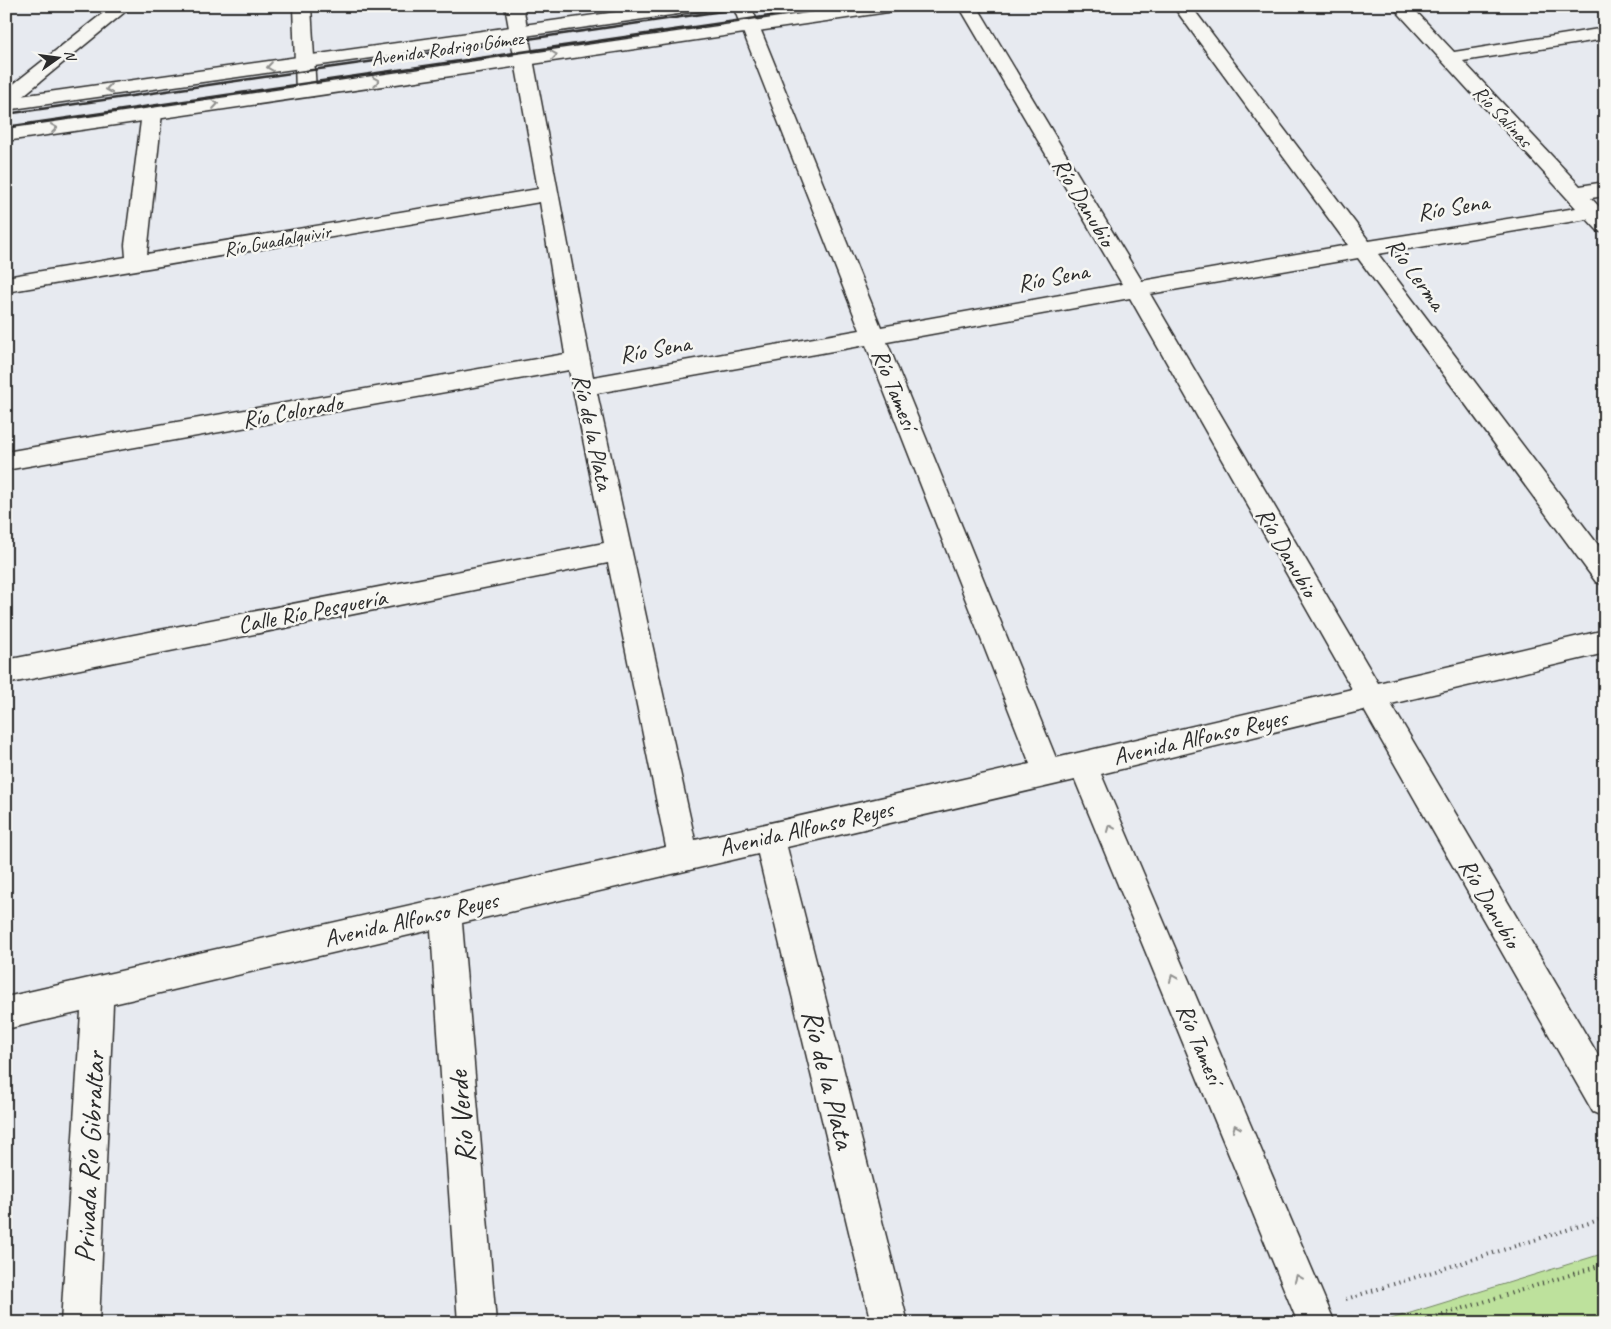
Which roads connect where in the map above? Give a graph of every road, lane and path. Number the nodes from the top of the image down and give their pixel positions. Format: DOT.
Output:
graph roads {
  1 [pos="123,6"];
  2 [pos="302,6"];
  3 [pos="514,6"];
  4 [pos="699,6"];
  5 [pos="895,6"];
  6 [pos="968,6"];
  7 [pos="1182,6"];
  8 [pos="1400,6"];
  9 [pos="746,16"];
  10 [pos="519,32"];
  11 [pos="1605,33"];
  12 [pos="1448,58"];
  13 [pos="525,59"];
  14 [pos="304,62"];
  15 [pos="306,92"];
  16 [pos="6,102"];
  17 [pos="152,113"];
  18 [pos="6,135"];
  19 [pos="1605,189"];
  20 [pos="547,194"];
  21 [pos="1574,194"];
  22 [pos="1598,219"];
  23 [pos="1364,248"];
  24 [pos="136,264"];
  25 [pos="6,285"];
  26 [pos="1135,288"];
  27 [pos="875,337"];
  28 [pos="578,360"];
  29 [pos="585,388"];
  30 [pos="6,461"];
  31 [pos="618,551"];
  32 [pos="1605,574"];
  33 [pos="1605,641"];
  34 [pos="6,672"];
  35 [pos="1371,697"];
  36 [pos="1084,765"];
  37 [pos="1048,773"];
  38 [pos="769,836"];
  39 [pos="683,855"];
  40 [pos="445,911"];
  41 [pos="98,991"];
  42 [pos="6,1013"];
  43 [pos="1605,1100"];
  44 [pos="1605,1218"];
  45 [pos="1605,1264"];
  46 [pos="1314,1316"];
  47 [pos="80,1323"];
  48 [pos="477,1323"];
  49 [pos="890,1323"];
  50 [pos="1416,1323"];
  1 -- 16 [label="street"];
  2 -- 14 [label="street"];
  3 -- 10 [label="street, Río de la Plata"];
  4 -- 10 [label="street, Avenida Rodrigo Gómez"];
  5 -- 9 [label="street, Avenida Rodrigo Gómez"];
  6 -- 26 [label="street, Río Danubio"];
  7 -- 23 [label="street, Río Lerma"];
  8 -- 12 [label="street, Río Salinas"];
  13 -- 9 [label="street, Avenida Rodrigo Gómez, one-way"];
  9 -- 27 [label="street, Río Tamesí"];
  10 -- 13 [label="street, Río de la Plata"];
  10 -- 14 [label="street, Avenida Rodrigo Gómez"];
  11 -- 12 [label="street"];
  12 -- 21 [label="street, Río Salinas"];
  15 -- 13 [label="street, Avenida Rodrigo Gómez, one-way"];
  13 -- 20 [label="street, Río de la Plata"];
  14 -- 15 [label="street"];
  14 -- 16 [label="street, Avenida Rodrigo Gómez, one-way"];
  17 -- 15 [label="street, Avenida Rodrigo Gómez, one-way"];
  18 -- 17 [label="street, Avenida Rodrigo Gómez, one-way"];
  17 -- 24 [label="street"];
  19 -- 21 [label="street"];
  20 -- 24 [label="street, Río Guadalquivir"];
  20 -- 28 [label="street, Río de la Plata"];
  21 -- 22 [label="street, Río Salinas"];
  22 -- 23 [label="street, Río Sena"];
  23 -- 26 [label="street, Río Sena"];
  23 -- 32 [label="street, Río Lerma"];
  24 -- 25 [label="street, Río Guadalquivir"];
  26 -- 27 [label="street, Río Sena"];
  26 -- 35 [label="street, Río Danubio"];
  27 -- 29 [label="street, Río Sena"];
  27 -- 37 [label="street, Río Tamesí"];
  28 -- 29 [label="street, Río de la Plata"];
  28 -- 30 [label="street, Río Colorado"];
  29 -- 31 [label="street, Río de la Plata"];
  31 -- 34 [label="street, Calle Río Pesquería"];
  31 -- 39 [label="street, Río de la Plata"];
  33 -- 35 [label="street, Avenida Alfonso Reyes"];
  35 -- 36 [label="street, Avenida Alfonso Reyes"];
  35 -- 43 [label="street, Río Danubio"];
  36 -- 37 [label="street, Avenida Alfonso Reyes"];
  46 -- 36 [label="street, Río Tamesí, one-way"];
  37 -- 38 [label="street, Avenida Alfonso Reyes"];
  38 -- 39 [label="street, Avenida Alfonso Reyes"];
  38 -- 49 [label="street, Río de la Plata"];
  39 -- 40 [label="street, Avenida Alfonso Reyes"];
  40 -- 41 [label="street, Avenida Alfonso Reyes"];
  40 -- 48 [label="street, Río Verde"];
  41 -- 42 [label="street, Avenida Alfonso Reyes"];
  41 -- 47 [label="street, Privada Río Gibraltar"];
  44 -- 46 [label="path"];
  45 -- 50 [label="path"];
}
